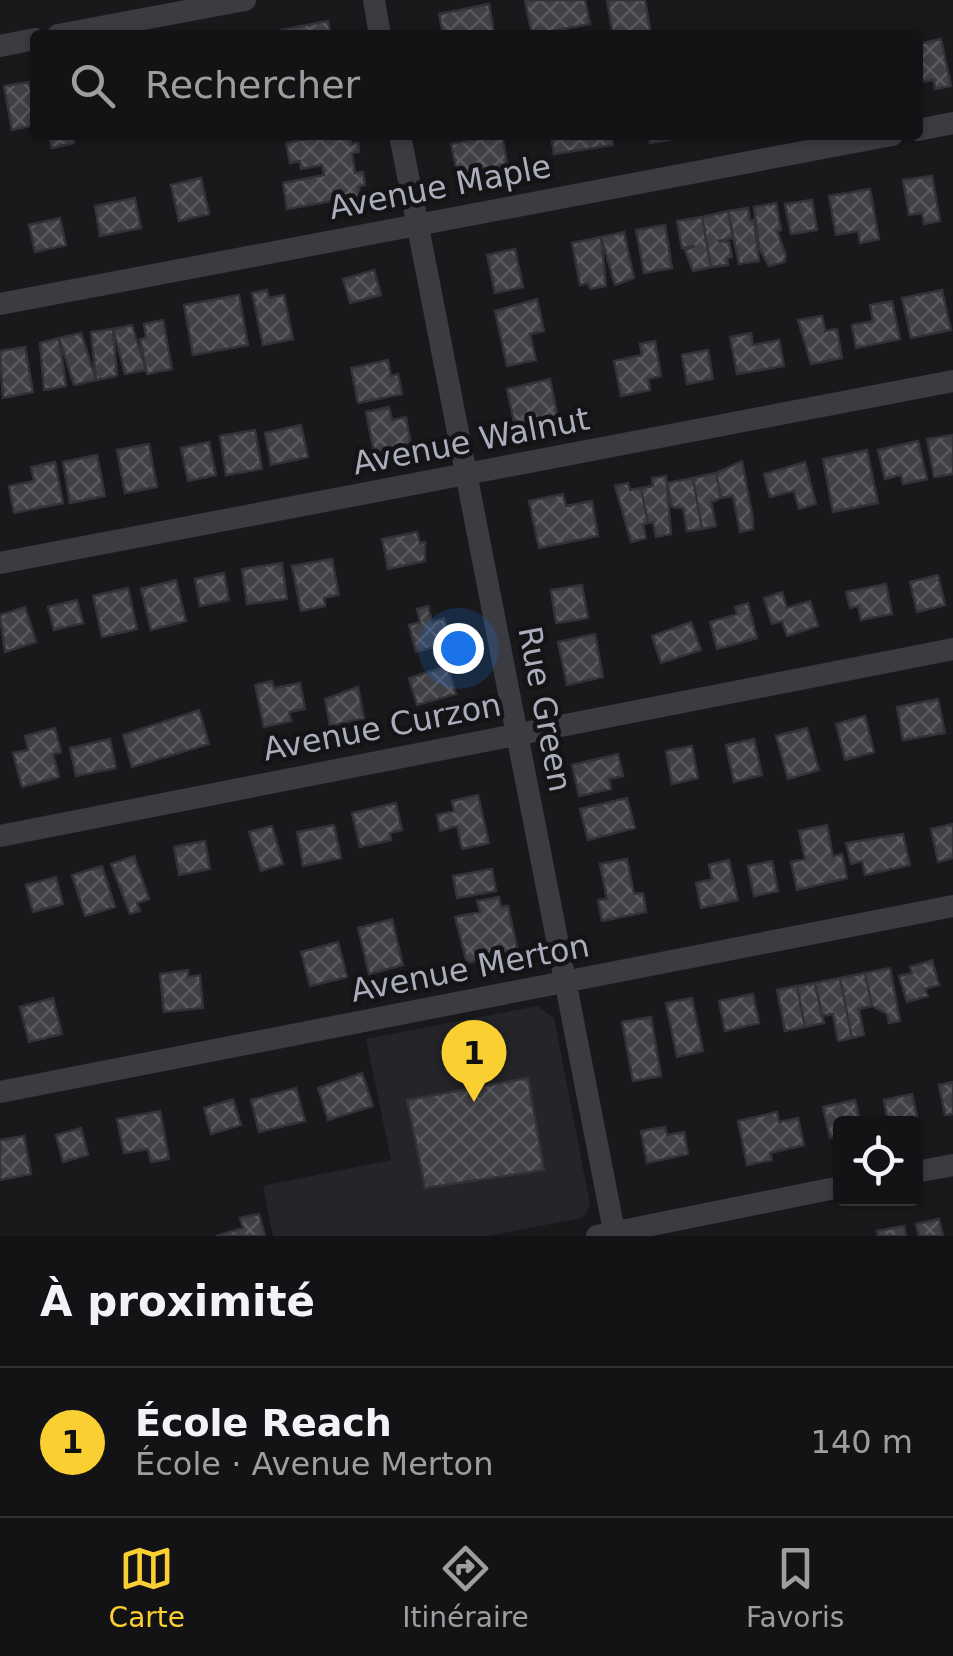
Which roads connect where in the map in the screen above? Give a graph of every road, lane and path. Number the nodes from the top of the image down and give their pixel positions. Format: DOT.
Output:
graph roads {
  1 [pos="245,0"];
  2 [pos="374,0"];
  3 [pos="85,30"];
  4 [pos="379,30"];
  5 [pos="30,40"];
  6 [pos="0,46"];
  7 [pos="953,124"];
  8 [pos="923,129"];
  9 [pos="401,140"];
  10 [pos="865,140"];
  11 [pos="416,224"];
  12 [pos="0,304"];
  13 [pos="953,381"];
  14 [pos="467,475"];
  15 [pos="0,563"];
  16 [pos="953,649"];
  17 [pos="516,734"];
  18 [pos="0,836"];
  19 [pos="953,906"];
  20 [pos="567,982"];
  21 [pos="0,1092"];
  22 [pos="953,1165"];
  23 [pos="923,1171"];
  24 [pos="833,1188"];
  25 [pos="609,1235"];
  1 -- 3 [label="street"];
  2 -- 4 [label="street"];
  5 -- 6 [label="street"];
  7 -- 8 [label="street"];
  9 -- 11 [label="street, Rue Green"];
  10 -- 11 [label="street, Avenue Maple"];
  11 -- 12 [label="street, Avenue Maple"];
  11 -- 14 [label="street, Rue Green"];
  13 -- 14 [label="street, Avenue Walnut"];
  14 -- 15 [label="street, Avenue Walnut"];
  14 -- 17 [label="street, Rue Green"];
  16 -- 17 [label="street, Avenue Curzon"];
  17 -- 18 [label="street, Avenue Curzon"];
  17 -- 20 [label="street, Rue Green"];
  19 -- 20 [label="street, Avenue Merton"];
  20 -- 21 [label="street, Avenue Merton"];
  20 -- 25 [label="street, Rue Green"];
  22 -- 23 [label="street"];
  24 -- 25 [label="street"];
}
